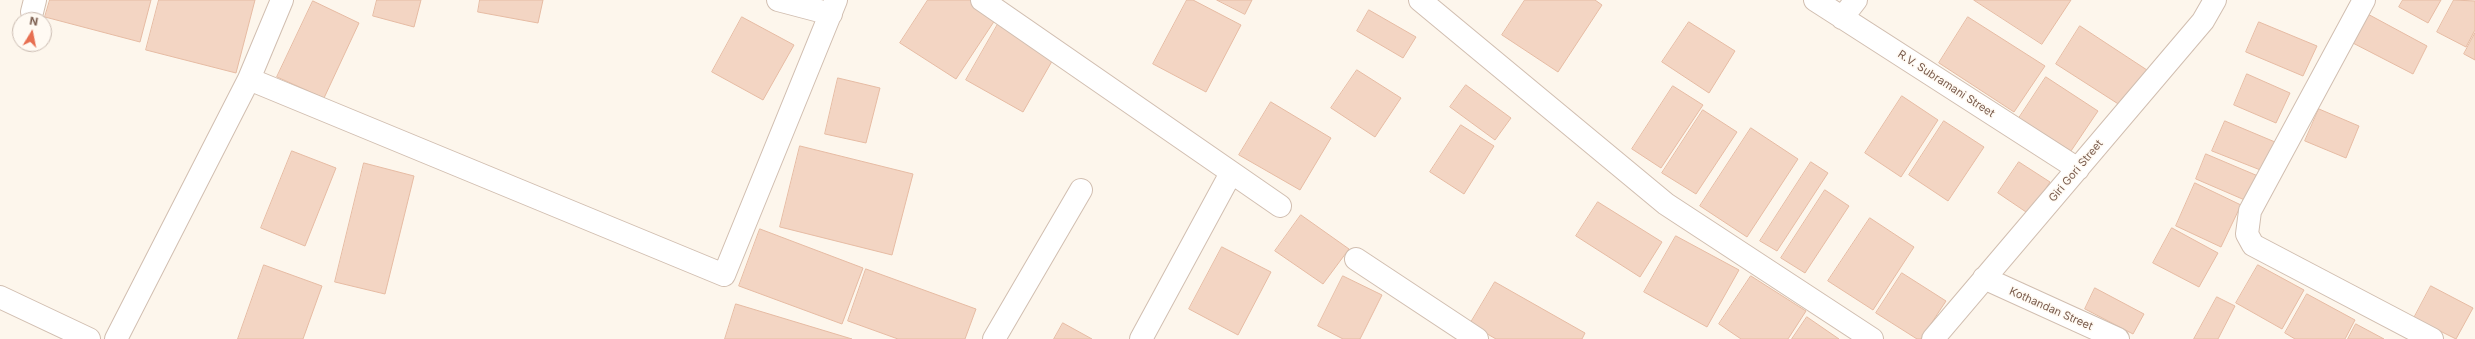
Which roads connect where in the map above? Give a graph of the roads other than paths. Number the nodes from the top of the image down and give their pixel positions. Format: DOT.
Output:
graph roads {
  1 [pos="282,0"];
  2 [pos="778,0"];
  3 [pos="982,0"];
  4 [pos="1420,0"];
  5 [pos="1815,0"];
  6 [pos="1856,0"];
  7 [pos="2215,0"];
  8 [pos="2364,0"];
  9 [pos="834,7"];
  10 [pos="1842,18"];
  11 [pos="250,78"];
  12 [pos="2078,169"];
  13 [pos="1231,173"];
  14 [pos="1081,190"];
  15 [pos="1280,206"];
  16 [pos="1356,259"];
  17 [pos="1984,278"];
  18 [pos="0,297"];
  19 [pos="89,339"];
  20 [pos="116,339"];
  21 [pos="994,339"];
  22 [pos="1141,339"];
  23 [pos="1477,339"];
  24 [pos="1872,339"];
  25 [pos="1933,339"];
  26 [pos="2118,339"];
  27 [pos="2432,339"];
  1 -- 11 [label="street"];
  2 -- 9 [label="street"];
  3 -- 13 [label="street"];
  4 -- 24 [label="street"];
  5 -- 10 [label="street, R.V. Subramani Street"];
  6 -- 10 [label="street"];
  7 -- 12 [label="street, Giri Gori Street"];
  8 -- 27 [label="street"];
  9 -- 11 [label="street"];
  10 -- 12 [label="street, R.V. Subramani Street"];
  11 -- 20 [label="street"];
  12 -- 17 [label="street, Giri Gori Street"];
  13 -- 15 [label="street"];
  13 -- 22 [label="street"];
  14 -- 21 [label="street"];
  16 -- 23 [label="street"];
  17 -- 25 [label="street, Giri Gori Street"];
  17 -- 26 [label="street, Kothandan Street"];
  18 -- 19 [label="street"];
}
